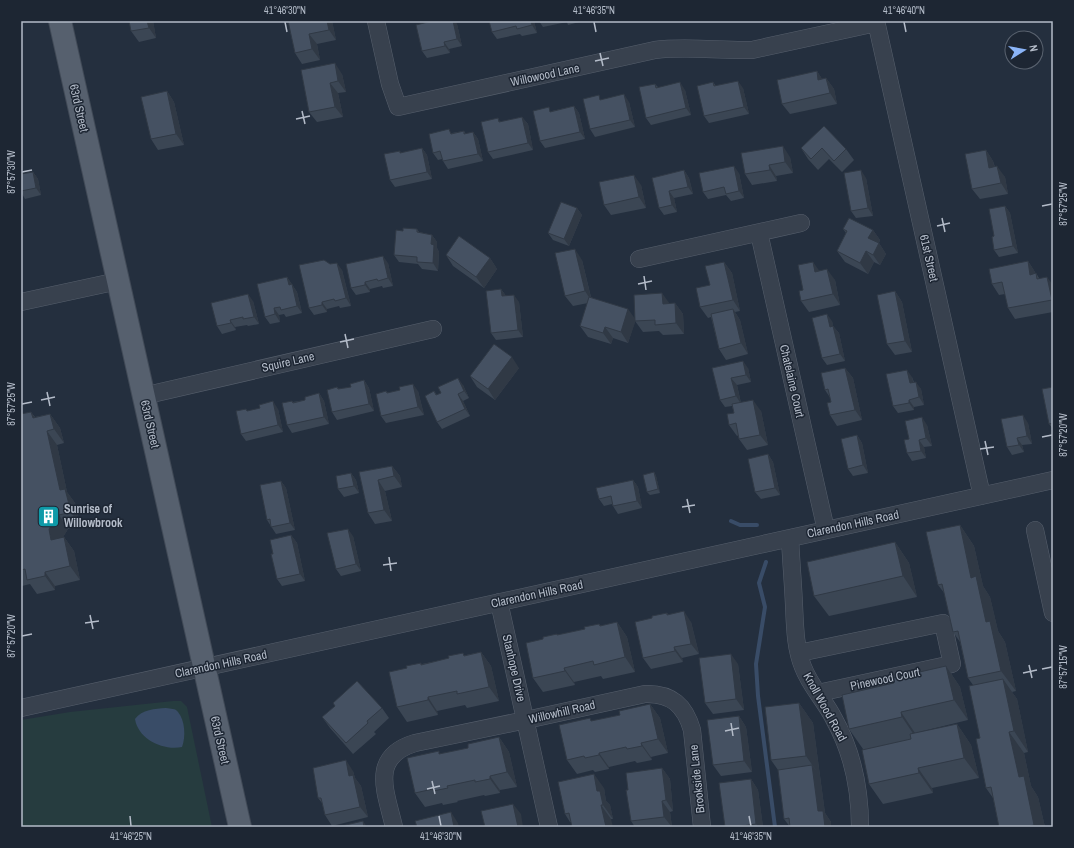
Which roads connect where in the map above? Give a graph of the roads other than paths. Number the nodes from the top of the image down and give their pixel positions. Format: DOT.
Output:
graph roads {
  1 [pos="60,21"];
  2 [pos="376,21"];
  3 [pos="876,22"];
  4 [pos="801,223"];
  5 [pos="759,232"];
  6 [pos="639,259"];
  7 [pos="118,281"];
  8 [pos="21,302"];
  9 [pos="433,329"];
  10 [pos="143,396"];
  11 [pos="1053,480"];
  12 [pos="982,496"];
  13 [pos="826,530"];
  14 [pos="1035,530"];
  15 [pos="790,538"];
  16 [pos="499,602"];
  17 [pos="1053,613"];
  18 [pos="799,653"];
  19 [pos="204,667"];
  20 [pos="818,693"];
  21 [pos="21,708"];
  22 [pos="526,720"];
  23 [pos="692,730"];
  24 [pos="240,827"];
  25 [pos="394,827"];
  26 [pos="549,827"];
  27 [pos="702,827"];
  28 [pos="860,827"];
  1 -- 7 [label="main road, 63rd Street"];
  2 -- 3 [label="street, Willowood Lane"];
  3 -- 12 [label="street, 61st Street"];
  4 -- 5 [label="street"];
  5 -- 6 [label="street"];
  5 -- 13 [label="street, Chatelaine Court"];
  7 -- 8 [label="street"];
  7 -- 10 [label="main road, 63rd Street"];
  9 -- 10 [label="street, Squire Lane"];
  10 -- 19 [label="main road, 63rd Street"];
  11 -- 12 [label="street, Clarendon Hills Road"];
  12 -- 13 [label="street, Clarendon Hills Road"];
  13 -- 15 [label="street, Clarendon Hills Road"];
  14 -- 17 [label="street"];
  15 -- 16 [label="street, Clarendon Hills Road"];
  15 -- 18 [label="street, Knoll Wood Road"];
  16 -- 19 [label="street, Clarendon Hills Road"];
  16 -- 22 [label="street, Stanhope Drive"];
  18 -- 20 [label="street, Knoll Wood Road"];
  18 -- 20 [label="street, Pinewood Court"];
  19 -- 21 [label="street, Clarendon Hills Road"];
  19 -- 24 [label="main road, 63rd Street"];
  20 -- 28 [label="street, Knoll Wood Road"];
  22 -- 23 [label="street, Willowhill Road"];
  22 -- 25 [label="street, Willowhill Road"];
  22 -- 26 [label="street, Stanhope Drive"];
  23 -- 27 [label="street, Brookside Lane"];
}
